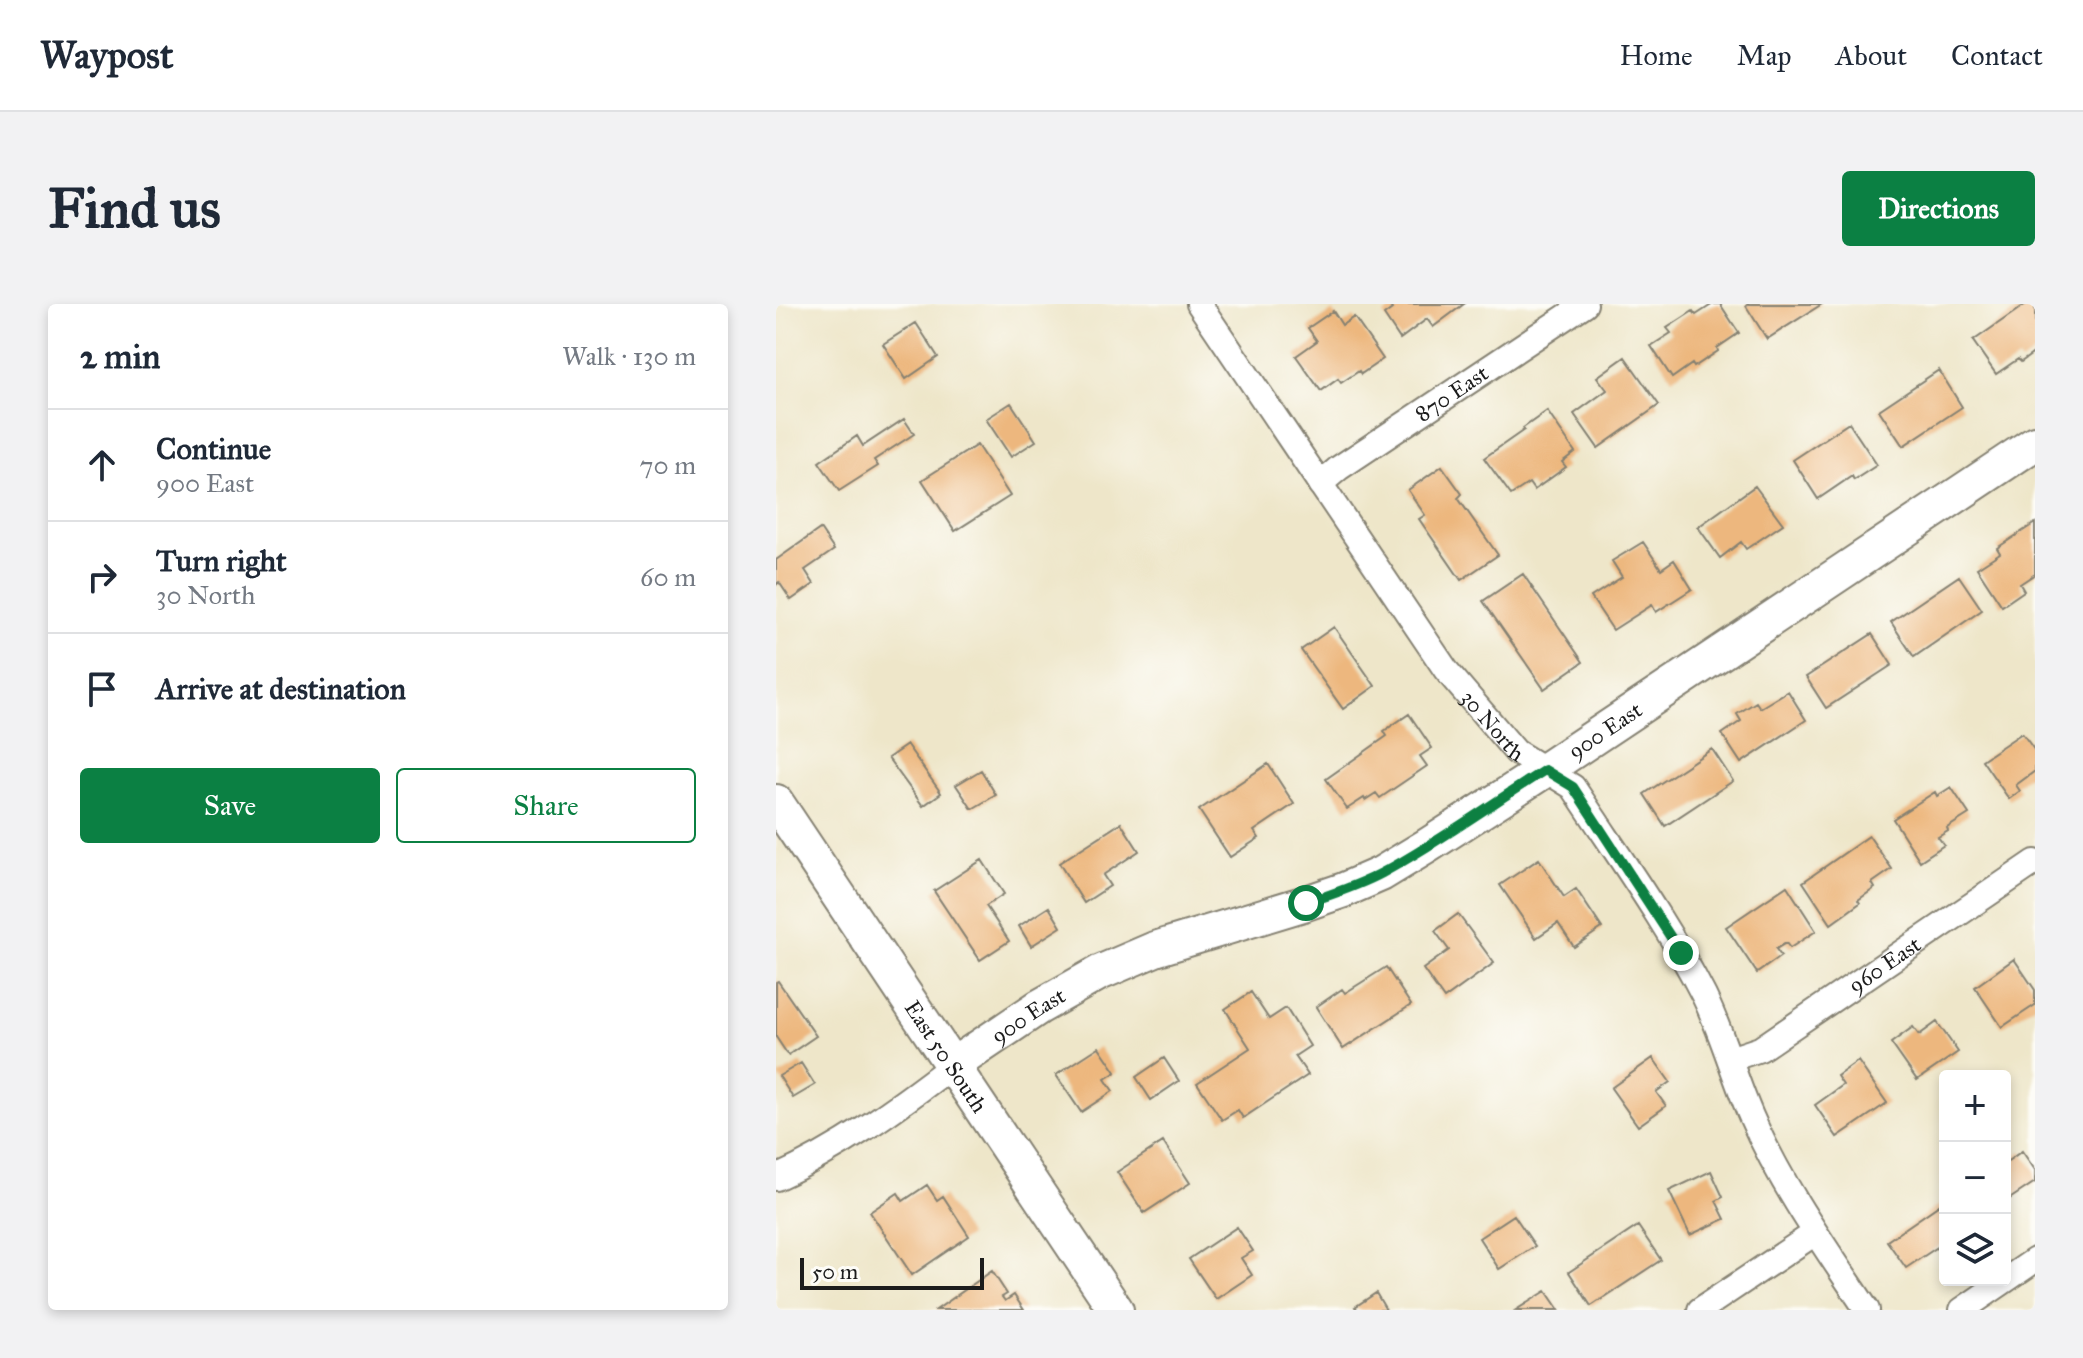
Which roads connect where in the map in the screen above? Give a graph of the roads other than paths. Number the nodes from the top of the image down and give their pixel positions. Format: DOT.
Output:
graph roads {
  1 [pos="1199,304"];
  2 [pos="1585,304"];
  3 [pos="2035,443"];
  4 [pos="1320,484"];
  5 [pos="1545,770"];
  6 [pos="776,802"];
  7 [pos="2035,862"];
  8 [pos="1730,1059"];
  9 [pos="953,1065"];
  10 [pos="776,1178"];
  11 [pos="1815,1233"];
  12 [pos="2035,1260"];
  13 [pos="1116,1310"];
  14 [pos="1700,1310"];
  15 [pos="1867,1310"];
  16 [pos="1962,1310"];
  1 -- 4 [label="street, 30 North"];
  2 -- 4 [label="street, 870 East"];
  3 -- 5 [label="street, 900 East"];
  4 -- 5 [label="street, 30 North"];
  5 -- 8 [label="street, 30 North"];
  5 -- 9 [label="street, 900 East"];
  6 -- 9 [label="street, East 50 South"];
  7 -- 8 [label="street, 960 East"];
  8 -- 11 [label="street, 30 North"];
  9 -- 10 [label="street, 900 East"];
  9 -- 13 [label="street, East 50 South"];
  11 -- 14 [label="street"];
  11 -- 15 [label="street, 30 North"];
  12 -- 16 [label="street"];
}
